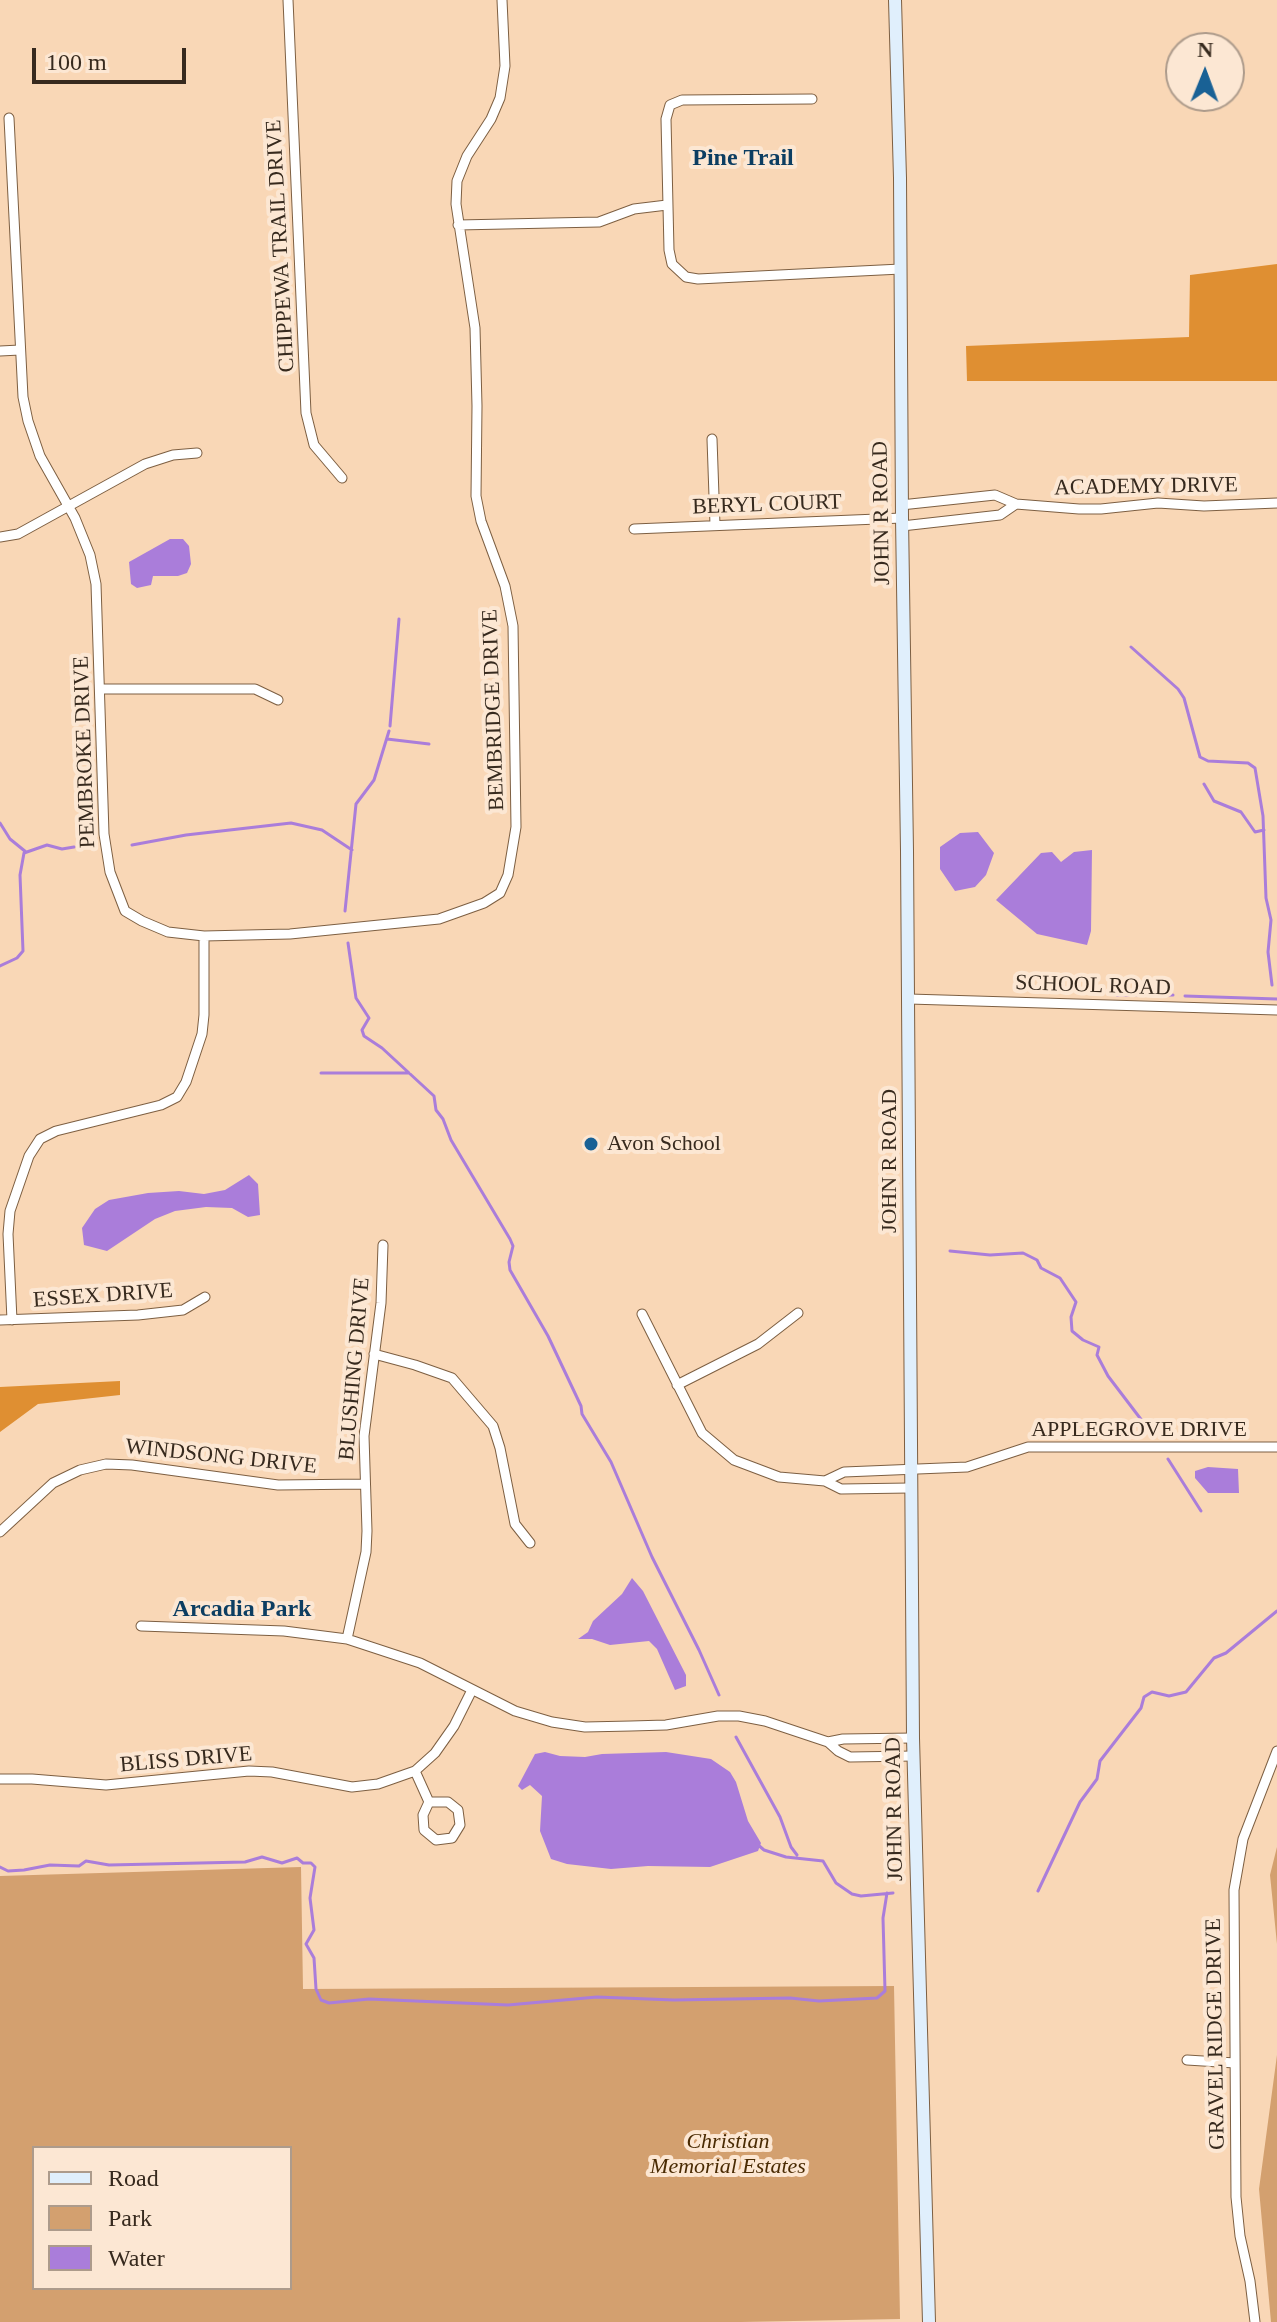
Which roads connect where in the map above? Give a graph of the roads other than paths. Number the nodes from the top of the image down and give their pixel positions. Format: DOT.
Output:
graph roads {
  1 [pos="288,0"];
  2 [pos="502,0"];
  3 [pos="895,0"];
  4 [pos="812,99"];
  5 [pos="9,118"];
  6 [pos="667,205"];
  7 [pos="458,225"];
  8 [pos="901,269"];
  9 [pos="20,350"];
  10 [pos="0,351"];
  11 [pos="712,439"];
  12 [pos="197,453"];
  13 [pos="342,478"];
  14 [pos="1277,503"];
  15 [pos="1016,504"];
  16 [pos="68,506"];
  17 [pos="902,516"];
  18 [pos="715,525"];
  19 [pos="634,529"];
  20 [pos="0,537"];
  21 [pos="101,689"];
  22 [pos="278,700"];
  23 [pos="204,936"];
  24 [pos="909,999"];
  25 [pos="1277,1010"];
  26 [pos="383,1245"];
  27 [pos="205,1297"];
  28 [pos="798,1313"];
  29 [pos="642,1314"];
  30 [pos="0,1320"];
  31 [pos="12,1320"];
  32 [pos="374,1354"];
  33 [pos="677,1385"];
  34 [pos="1277,1447"];
  35 [pos="910,1469"];
  36 [pos="825,1481"];
  37 [pos="365,1484"];
  38 [pos="910,1488"];
  39 [pos="0,1532"];
  40 [pos="530,1543"];
  41 [pos="141,1626"];
  42 [pos="347,1639"];
  43 [pos="472,1690"];
  44 [pos="913,1738"];
  45 [pos="828,1742"];
  46 [pos="1277,1751"];
  47 [pos="914,1756"];
  48 [pos="415,1771"];
  49 [pos="0,1779"];
  50 [pos="429,1802"];
  51 [pos="1187,2060"];
  52 [pos="1235,2063"];
  53 [pos="929,2322"];
  54 [pos="1255,2322"];
  1 -- 13 [label="street, CHIPPEWA TRAIL DRIVE"];
  2 -- 7 [label="street, BEMBRIDGE DRIVE"];
  3 -- 8 [label="main road, JOHN R ROAD"];
  4 -- 6 [label="street"];
  5 -- 9 [label="street, PEMBROKE DRIVE"];
  6 -- 7 [label="street"];
  6 -- 8 [label="street"];
  7 -- 23 [label="street, BEMBRIDGE DRIVE"];
  8 -- 17 [label="main road, JOHN R ROAD"];
  9 -- 10 [label="street"];
  9 -- 16 [label="street, PEMBROKE DRIVE"];
  11 -- 18 [label="street"];
  12 -- 16 [label="street"];
  14 -- 15 [label="street, ACADEMY DRIVE"];
  15 -- 17 [label="street, ACADEMY DRIVE"];
  15 -- 17 [label="street, ACADEMY DRIVE"];
  16 -- 20 [label="street"];
  16 -- 21 [label="street, PEMBROKE DRIVE"];
  17 -- 18 [label="street, BERYL COURT"];
  17 -- 24 [label="main road, JOHN R ROAD"];
  18 -- 19 [label="street, BERYL COURT"];
  21 -- 22 [label="street"];
  21 -- 23 [label="street, PEMBROKE DRIVE"];
  23 -- 31 [label="street"];
  24 -- 25 [label="street, SCHOOL ROAD"];
  24 -- 35 [label="main road, JOHN R ROAD"];
  26 -- 32 [label="street, BLUSHING DRIVE"];
  27 -- 31 [label="street, ESSEX DRIVE"];
  28 -- 33 [label="street"];
  29 -- 33 [label="street"];
  30 -- 31 [label="street, ESSEX DRIVE"];
  32 -- 37 [label="street, BLUSHING DRIVE"];
  32 -- 40 [label="street"];
  33 -- 36 [label="street"];
  34 -- 35 [label="street, APPLEGROVE DRIVE"];
  35 -- 36 [label="street, APPLEGROVE DRIVE"];
  35 -- 38 [label="main road, JOHN R ROAD"];
  36 -- 38 [label="street"];
  37 -- 39 [label="street, WINDSONG DRIVE"];
  37 -- 42 [label="street, BLUSHING DRIVE"];
  38 -- 44 [label="main road, JOHN R ROAD"];
  41 -- 42 [label="street"];
  42 -- 43 [label="street"];
  43 -- 45 [label="street"];
  43 -- 48 [label="street, BLISS DRIVE"];
  44 -- 45 [label="street"];
  44 -- 47 [label="main road, JOHN R ROAD"];
  45 -- 47 [label="street"];
  46 -- 52 [label="street, GRAVEL RIDGE DRIVE"];
  47 -- 53 [label="main road, JOHN R ROAD"];
  48 -- 49 [label="street, BLISS DRIVE"];
  48 -- 50 [label="street"];
  50 -- 50 [label="street"];
  51 -- 52 [label="street"];
  52 -- 54 [label="street, GRAVEL RIDGE DRIVE"];
}
